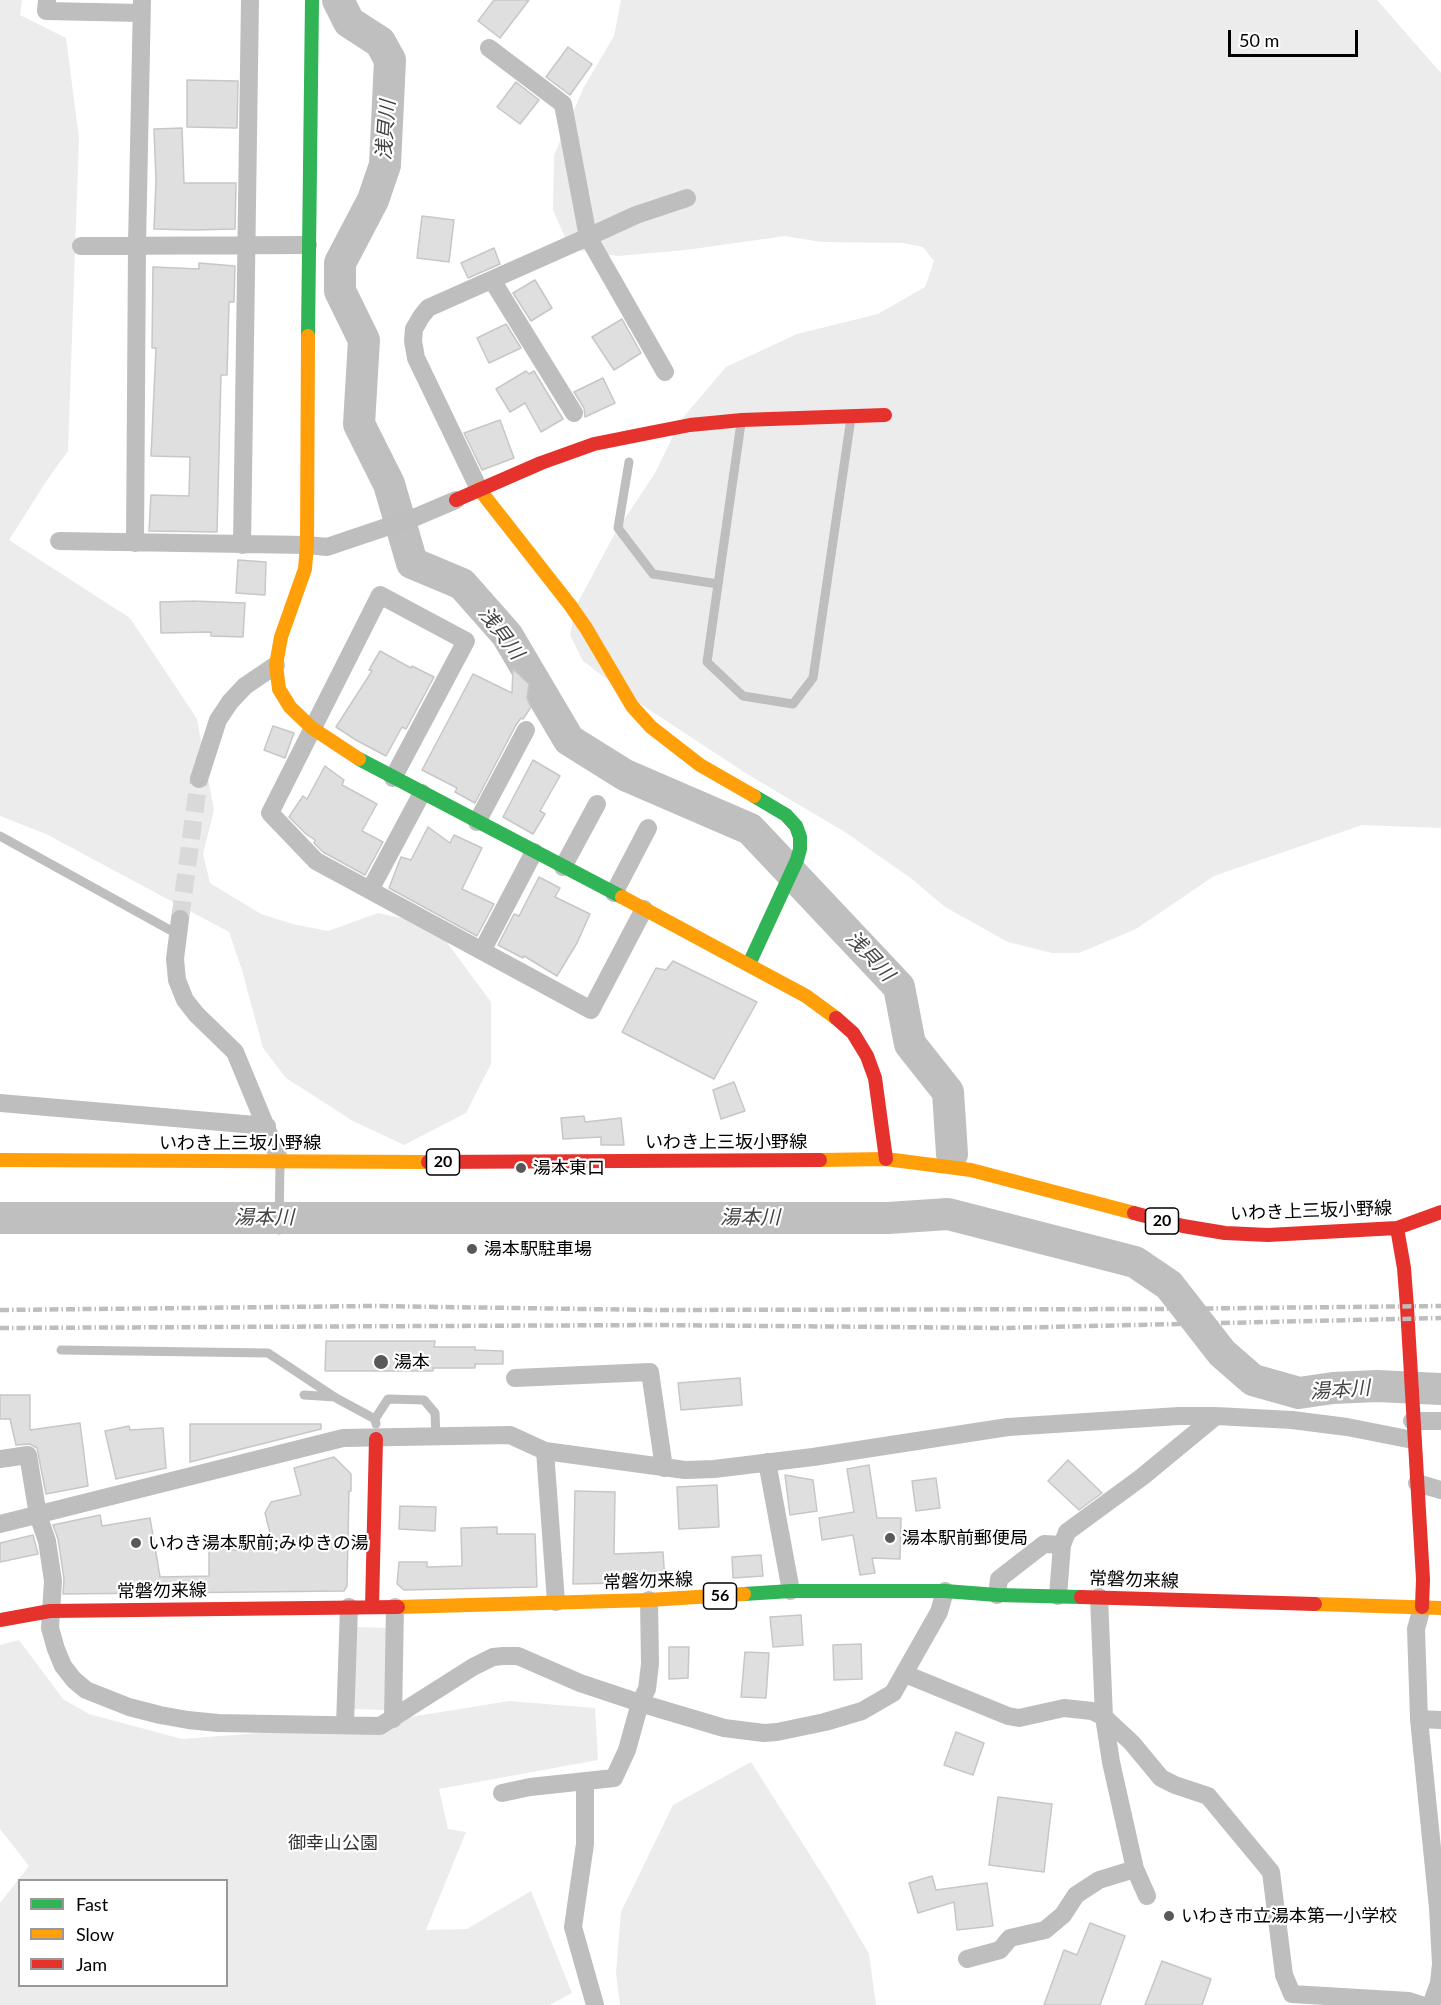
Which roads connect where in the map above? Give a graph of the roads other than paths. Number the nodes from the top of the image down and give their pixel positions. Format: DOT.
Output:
graph roads {
  1 [pos="46,0"];
  2 [pos="250,0"];
  3 [pos="312,0"];
  4 [pos="142,7"];
  5 [pos="489,48"];
  6 [pos="687,198"];
  7 [pos="588,237"];
  8 [pos="137,245"];
  9 [pos="245,245"];
  10 [pos="308,245"];
  11 [pos="81,246"];
  12 [pos="492,280"];
  13 [pos="665,372"];
  14 [pos="574,413"];
  15 [pos="885,415"];
  16 [pos="851,416"];
  17 [pos="741,420"];
  18 [pos="630,462"];
  19 [pos="479,489"];
  20 [pos="456,500"];
  21 [pos="59,541"];
  22 [pos="135,543"];
  23 [pos="242,545"];
  24 [pos="307,545"];
  25 [pos="718,584"];
  26 [pos="276,665"];
  27 [pos="312,728"];
  28 [pos="526,730"];
  29 [pos="393,778"];
  30 [pos="199,779"];
  31 [pos="422,793"];
  32 [pos="597,804"];
  33 [pos="477,822"];
  34 [pos="648,828"];
  35 [pos="0,836"];
  36 [pos="534,852"];
  37 [pos="563,867"];
  38 [pos="370,890"];
  39 [pos="614,893"];
  40 [pos="644,909"];
  41 [pos="179,927"];
  42 [pos="482,951"];
  43 [pos="749,964"];
  44 [pos="0,1103"];
  45 [pos="267,1126"];
  46 [pos="886,1159"];
  47 [pos="0,1160"];
  48 [pos="280,1161"];
  49 [pos="1441,1212"];
  50 [pos="1396,1228"];
  51 [pos="279,1230"];
  52 [pos="61,1350"];
  53 [pos="515,1378"];
  54 [pos="304,1395"];
  55 [pos="336,1398"];
  56 [pos="1216,1416"];
  57 [pos="1412,1416"];
  58 [pos="375,1419"];
  59 [pos="1441,1421"];
  60 [pos="436,1437"];
  61 [pos="376,1439"];
  62 [pos="1413,1440"];
  63 [pos="545,1451"];
  64 [pos="0,1459"];
  65 [pos="767,1462"];
  66 [pos="664,1468"];
  67 [pos="1417,1483"];
  68 [pos="1441,1490"];
  69 [pos="38,1515"];
  70 [pos="0,1524"];
  71 [pos="1062,1545"];
  72 [pos="791,1591"];
  73 [pos="945,1591"];
  74 [pos="997,1595"];
  75 [pos="1058,1596"];
  76 [pos="1099,1597"];
  77 [pos="649,1600"];
  78 [pos="556,1602"];
  79 [pos="349,1607"];
  80 [pos="372,1607"];
  81 [pos="395,1607"];
  82 [pos="1422,1607"];
  83 [pos="1441,1608"];
  84 [pos="50,1611"];
  85 [pos="0,1620"];
  86 [pos="905,1674"];
  87 [pos="640,1703"];
  88 [pos="1104,1717"];
  89 [pos="393,1719"];
  90 [pos="1419,1719"];
  91 [pos="1441,1720"];
  92 [pos="345,1725"];
  93 [pos="585,1782"];
  94 [pos="502,1793"];
  95 [pos="1135,1869"];
  96 [pos="1146,1896"];
  97 [pos="1439,1909"];
  98 [pos="968,1959"];
  99 [pos="1441,1964"];
  100 [pos="595,2005"];
  101 [pos="1421,2005"];
  102 [pos="1431,2005"];
  1 -- 4 [label="street"];
  2 -- 9 [label="street"];
  3 -- 10 [label="main road"];
  4 -- 8 [label="street"];
  5 -- 7 [label="street"];
  6 -- 7 [label="street"];
  7 -- 12 [label="street"];
  7 -- 13 [label="street"];
  8 -- 9 [label="street"];
  8 -- 11 [label="street"];
  8 -- 22 [label="street"];
  9 -- 10 [label="street"];
  9 -- 23 [label="street"];
  10 -- 24 [label="main road"];
  12 -- 14 [label="street"];
  12 -- 19 [label="street"];
  15 -- 16 [label="main road"];
  16 -- 17 [label="main road"];
  16 -- 25 [label="lane"];
  17 -- 19 [label="main road"];
  17 -- 25 [label="lane"];
  18 -- 25 [label="lane"];
  19 -- 20 [label="main road"];
  19 -- 43 [label="main road"];
  20 -- 24 [label="street"];
  21 -- 22 [label="street"];
  22 -- 23 [label="street"];
  23 -- 24 [label="street"];
  24 -- 26 [label="main road"];
  26 -- 27 [label="main road"];
  26 -- 30 [label="street"];
  27 -- 29 [label="main road"];
  27 -- 29 [label="street"];
  27 -- 38 [label="street"];
  28 -- 33 [label="street"];
  29 -- 31 [label="main road"];
  31 -- 33 [label="main road"];
  31 -- 38 [label="street"];
  32 -- 37 [label="street"];
  33 -- 36 [label="main road"];
  34 -- 39 [label="street"];
  35 -- 41 [label="lane"];
  36 -- 37 [label="main road"];
  36 -- 42 [label="street"];
  37 -- 39 [label="main road"];
  38 -- 42 [label="street"];
  39 -- 40 [label="main road"];
  40 -- 42 [label="street"];
  40 -- 43 [label="main road"];
  41 -- 45 [label="street"];
  43 -- 46 [label="main road"];
  44 -- 45 [label="street"];
  45 -- 48 [label="street"];
  46 -- 48 [label="main road, いわき上三坂小野線 / 20"];
  46 -- 50 [label="main road, いわき上三坂小野線 / 20"];
  47 -- 48 [label="main road, いわき上三坂小野線 / 20"];
  48 -- 51 [label="lane"];
  49 -- 50 [label="main road, いわき上三坂小野線 / 20"];
  50 -- 57 [label="main road"];
  52 -- 55 [label="lane"];
  53 -- 66 [label="street"];
  54 -- 55 [label="lane"];
  55 -- 58 [label="lane"];
  56 -- 62 [label="street"];
  56 -- 65 [label="street"];
  56 -- 71 [label="street"];
  57 -- 59 [label="street"];
  57 -- 62 [label="main road"];
  58 -- 60 [label="lane"];
  58 -- 61 [label="lane"];
  60 -- 61 [label="street"];
  60 -- 63 [label="street"];
  61 -- 69 [label="street"];
  61 -- 80 [label="main road"];
  62 -- 67 [label="main road"];
  63 -- 66 [label="street"];
  63 -- 78 [label="street"];
  64 -- 69 [label="street"];
  65 -- 66 [label="street"];
  65 -- 72 [label="street"];
  67 -- 68 [label="street"];
  67 -- 82 [label="main road"];
  69 -- 70 [label="street"];
  69 -- 84 [label="street"];
  71 -- 74 [label="street"];
  71 -- 75 [label="street"];
  72 -- 73 [label="main road, 常磐勿来線 / 56"];
  72 -- 77 [label="main road, 常磐勿来線 / 56"];
  73 -- 74 [label="main road, 常磐勿来線 / 56"];
  73 -- 86 [label="street"];
  74 -- 75 [label="main road, 常磐勿来線 / 56"];
  75 -- 76 [label="main road, 常磐勿来線 / 56"];
  76 -- 82 [label="main road, 常磐勿来線 / 56"];
  76 -- 88 [label="street"];
  77 -- 78 [label="main road, 常磐勿来線 / 56"];
  77 -- 87 [label="street"];
  78 -- 81 [label="main road, 常磐勿来線 / 56"];
  79 -- 80 [label="main road, 常磐勿来線 / 56"];
  79 -- 84 [label="main road, 常磐勿来線 / 56"];
  79 -- 92 [label="street"];
  80 -- 81 [label="main road, 常磐勿来線 / 56"];
  81 -- 89 [label="street"];
  82 -- 83 [label="main road, 常磐勿来線 / 56"];
  82 -- 90 [label="street"];
  84 -- 85 [label="main road, 常磐勿来線 / 56"];
  84 -- 92 [label="street"];
  86 -- 87 [label="street"];
  86 -- 88 [label="street"];
  87 -- 89 [label="street"];
  87 -- 93 [label="street"];
  88 -- 95 [label="street"];
  88 -- 101 [label="street"];
  89 -- 92 [label="street"];
  90 -- 91 [label="street"];
  90 -- 97 [label="street"];
  93 -- 94 [label="street"];
  93 -- 100 [label="street"];
  95 -- 96 [label="street"];
  95 -- 98 [label="street"];
  97 -- 99 [label="street"];
  99 -- 102 [label="street"];
}
